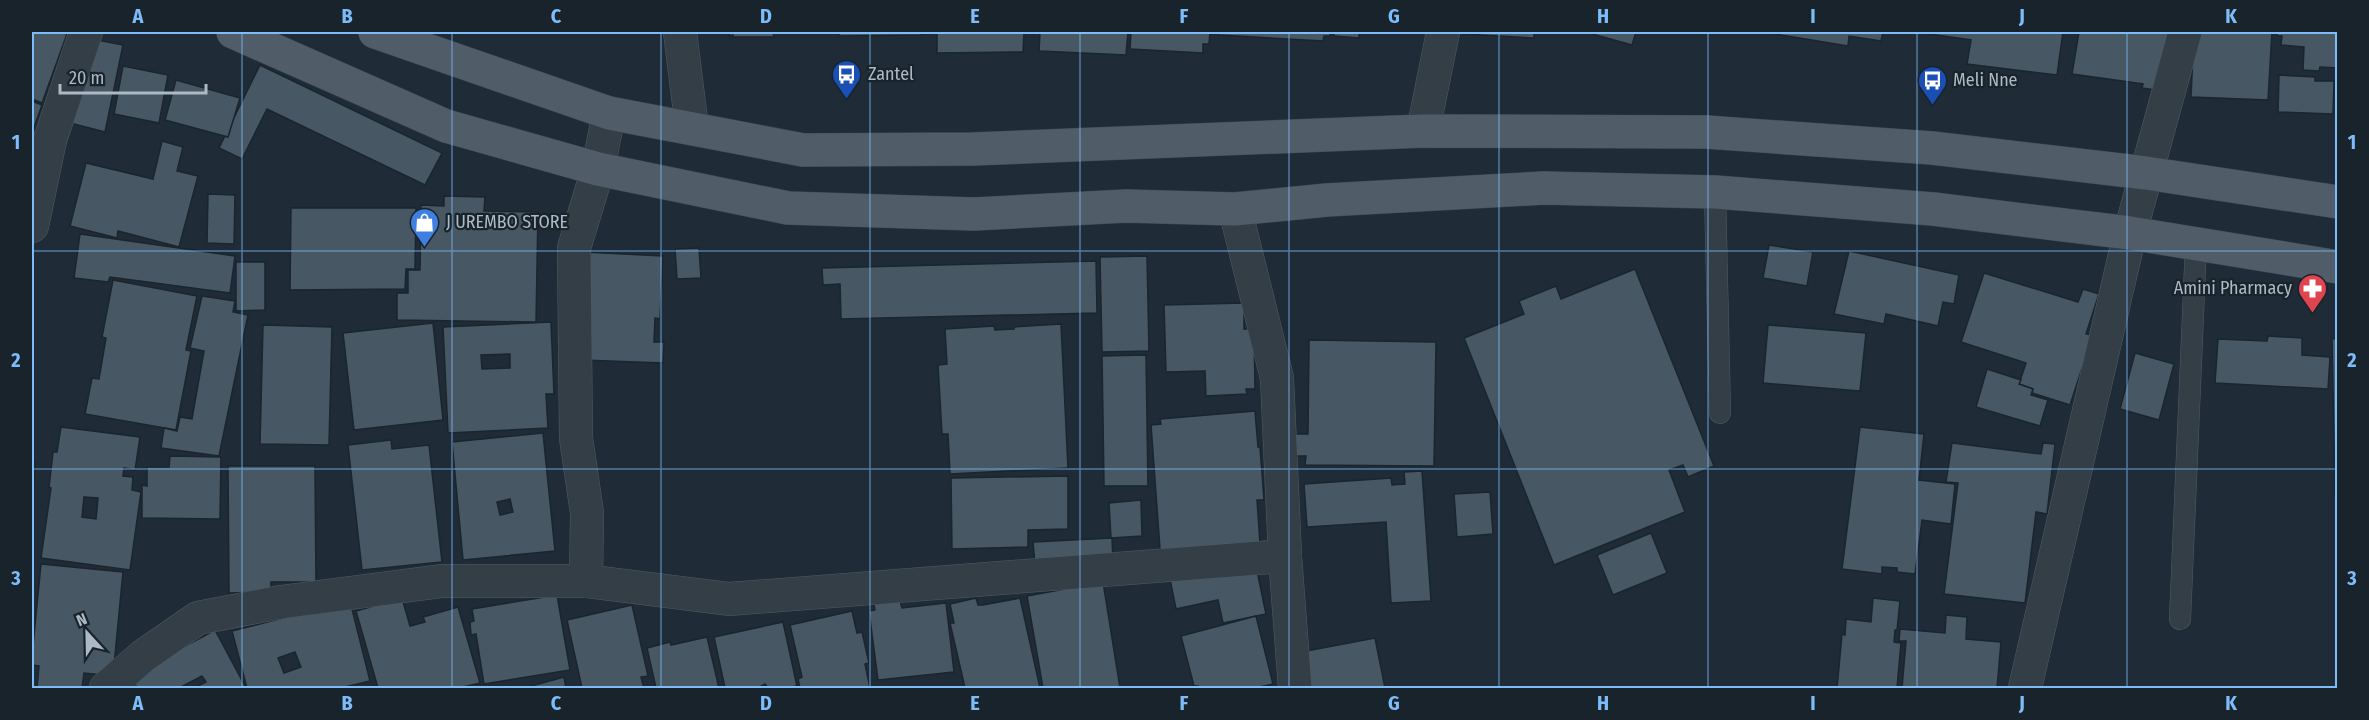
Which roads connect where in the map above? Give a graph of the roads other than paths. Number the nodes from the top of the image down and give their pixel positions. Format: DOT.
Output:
graph roads {
  1 [pos="86,32"];
  2 [pos="233,32"];
  3 [pos="375,32"];
  4 [pos="680,32"];
  5 [pos="1443,32"];
  6 [pos="2185,32"];
  7 [pos="609,113"];
  8 [pos="692,128"];
  9 [pos="1423,131"];
  10 [pos="598,169"];
  11 [pos="2146,173"];
  12 [pos="1715,192"];
  13 [pos="2337,202"];
  14 [pos="1235,209"];
  15 [pos="32,226"];
  16 [pos="2130,234"];
  17 [pos="2196,244"];
  18 [pos="2337,267"];
  19 [pos="1720,413"];
  20 [pos="1286,556"];
  21 [pos="586,581"];
  22 [pos="2180,619"];
  23 [pos="106,688"];
  24 [pos="1295,688"];
  25 [pos="2025,688"];
  1 -- 15 [label="street"];
  2 -- 10 [label="main road"];
  3 -- 7 [label="main road"];
  4 -- 8 [label="street"];
  5 -- 9 [label="street"];
  6 -- 11 [label="street"];
  7 -- 8 [label="main road"];
  7 -- 10 [label="street"];
  8 -- 9 [label="main road"];
  9 -- 11 [label="main road"];
  10 -- 14 [label="main road"];
  10 -- 21 [label="street"];
  11 -- 13 [label="main road"];
  11 -- 16 [label="street"];
  12 -- 14 [label="main road"];
  12 -- 16 [label="main road"];
  12 -- 19 [label="lane"];
  14 -- 20 [label="street"];
  16 -- 17 [label="main road"];
  16 -- 25 [label="street"];
  17 -- 18 [label="main road"];
  17 -- 22 [label="lane"];
  20 -- 21 [label="street"];
  20 -- 24 [label="street"];
  21 -- 23 [label="street"];
}
